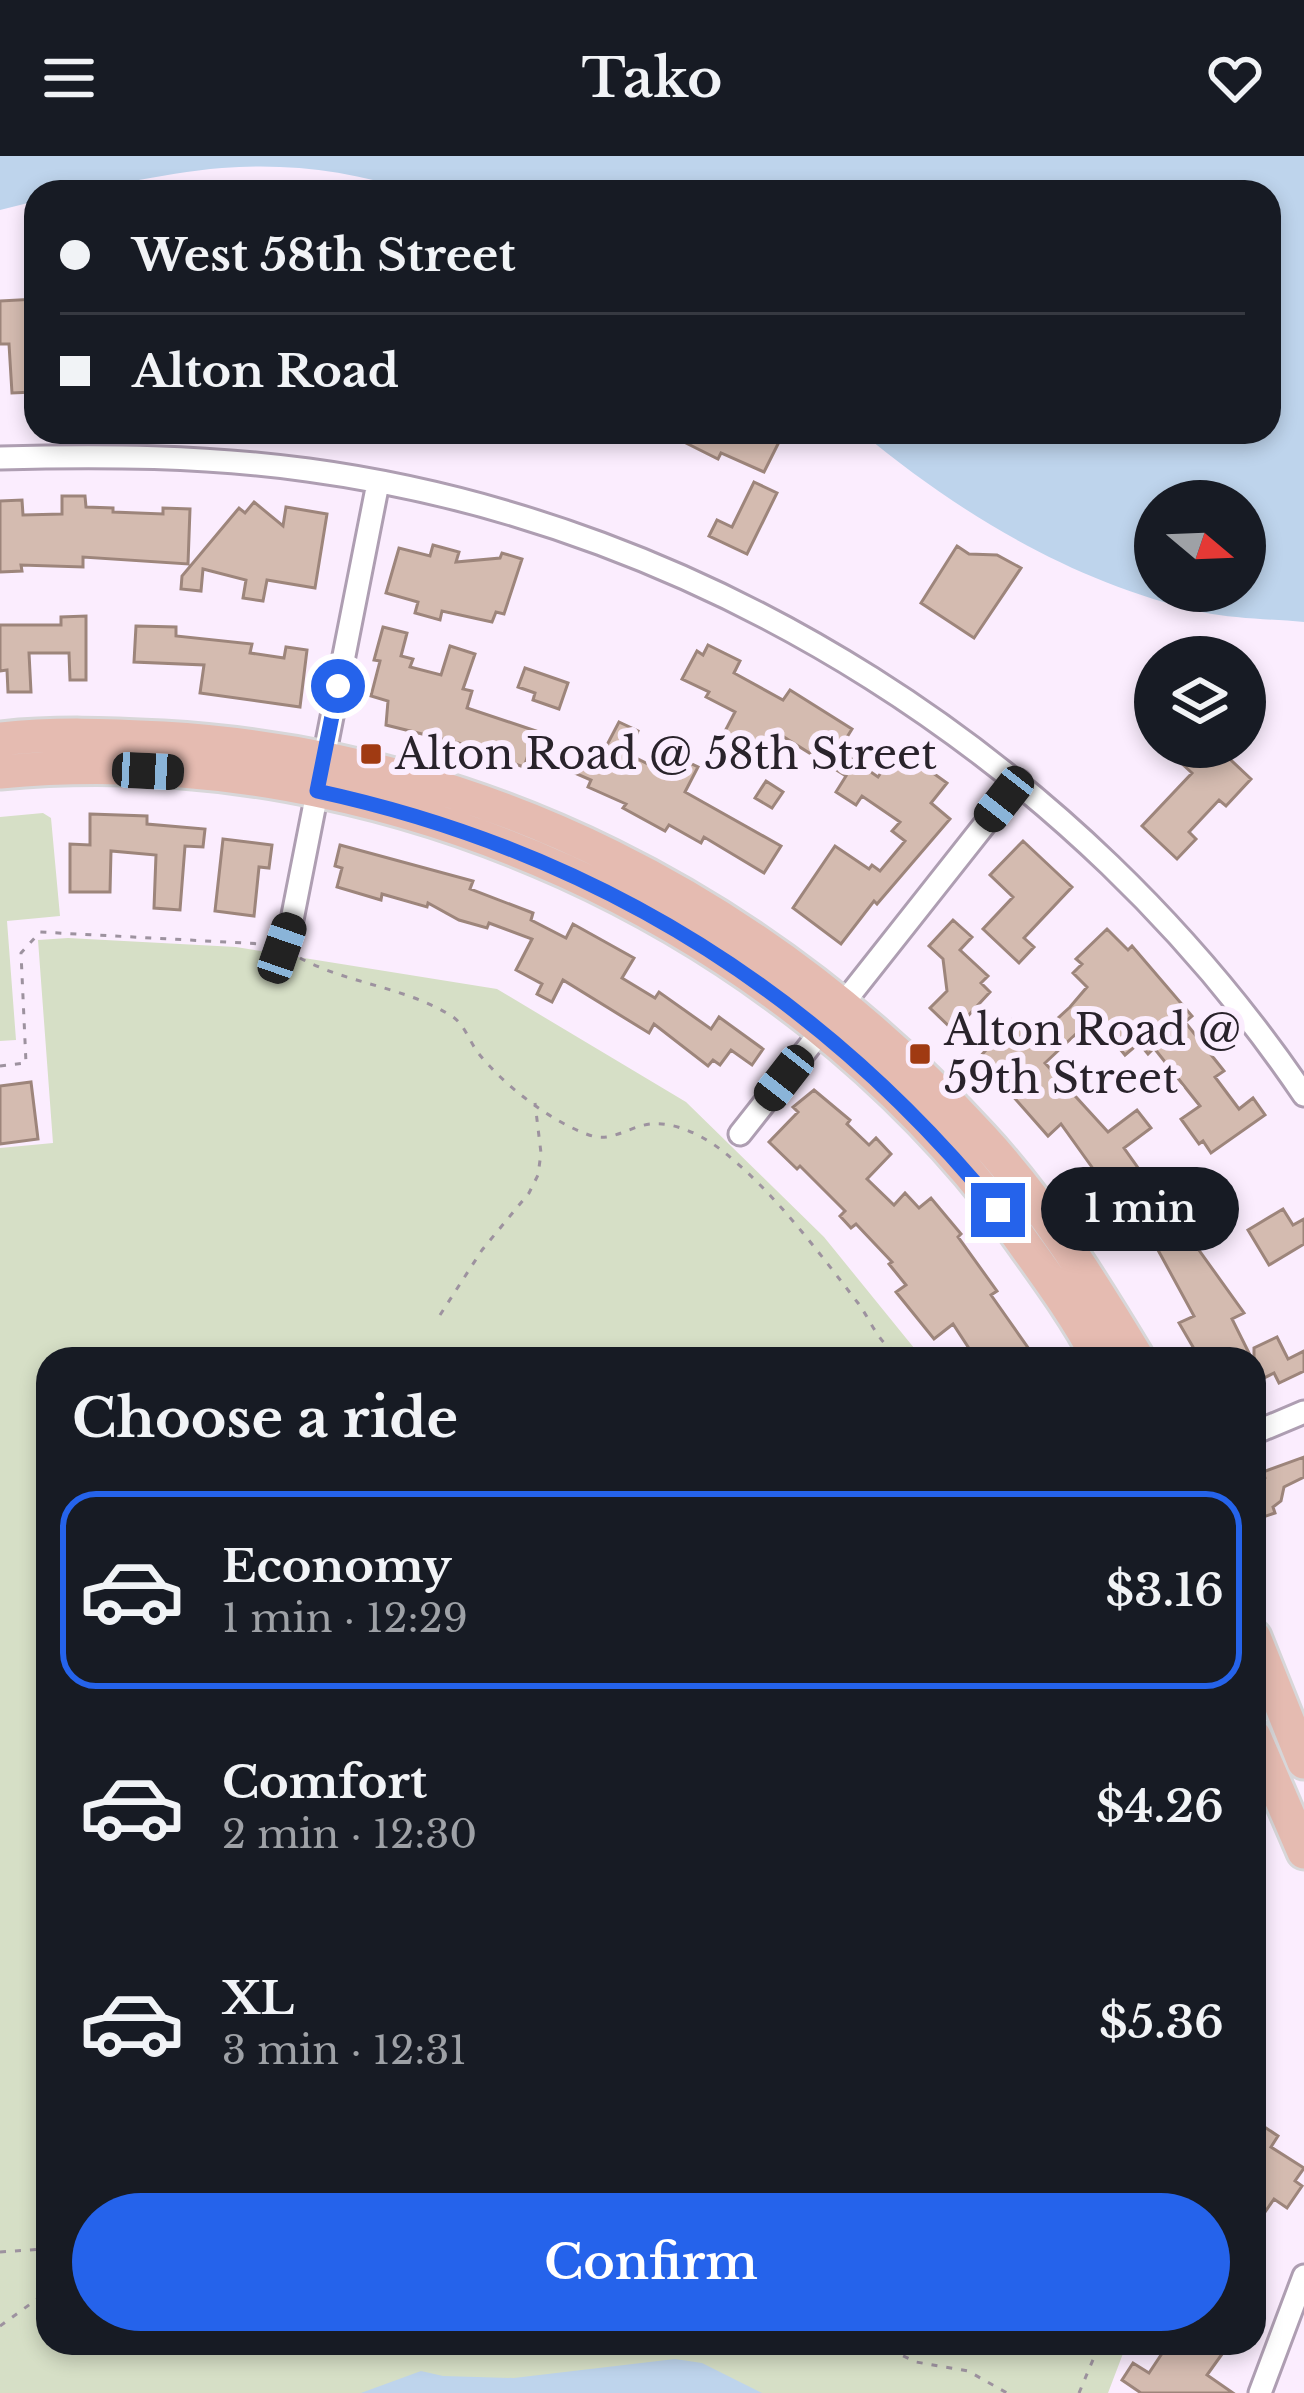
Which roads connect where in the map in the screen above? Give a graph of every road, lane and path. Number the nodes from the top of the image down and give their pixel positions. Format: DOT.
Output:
graph roads {
  1 [pos="0,458"];
  2 [pos="378,483"];
  3 [pos="0,739"];
  4 [pos="324,756"];
  5 [pos="0,772"];
  6 [pos="1018,782"];
  7 [pos="317,791"];
  8 [pos="282,948"];
  9 [pos="843,1003"];
  10 [pos="822,1030"];
  11 [pos="0,1066"];
  12 [pos="1304,1094"];
  13 [pos="535,1103"];
  14 [pos="740,1134"];
  15 [pos="440,1315"];
  16 [pos="889,1347"];
  17 [pos="1091,1347"];
  18 [pos="1131,1347"];
  19 [pos="1304,1412"];
  20 [pos="1266,1427"];
  21 [pos="1266,1666"];
  22 [pos="1304,1762"];
  23 [pos="1266,1764"];
  24 [pos="1304,1852"];
  25 [pos="36,2250"];
  26 [pos="0,2252"];
  27 [pos="1304,2276"];
  28 [pos="36,2300"];
  29 [pos="0,2326"];
  30 [pos="902,2355"];
  31 [pos="1095,2355"];
  32 [pos="1007,2393"];
  33 [pos="1079,2393"];
  34 [pos="1260,2393"];
  1 -- 2 [label="street"];
  2 -- 4 [label="street"];
  2 -- 6 [label="street"];
  3 -- 4 [label="main road"];
  4 -- 7 [label="street"];
  4 -- 9 [label="main road"];
  5 -- 7 [label="main road"];
  6 -- 9 [label="street"];
  6 -- 12 [label="street"];
  7 -- 8 [label="street"];
  7 -- 10 [label="main road"];
  8 -- 11 [label="path"];
  8 -- 13 [label="path"];
  9 -- 10 [label="street"];
  9 -- 18 [label="main road"];
  10 -- 14 [label="street"];
  10 -- 17 [label="main road"];
  13 -- 15 [label="path"];
  13 -- 16 [label="path"];
  19 -- 20 [label="street"];
  21 -- 22 [label="main road"];
  23 -- 24 [label="main road"];
  25 -- 26 [label="path"];
  27 -- 34 [label="street"];
  28 -- 29 [label="path"];
  30 -- 32 [label="path"];
  31 -- 33 [label="path"];
}
